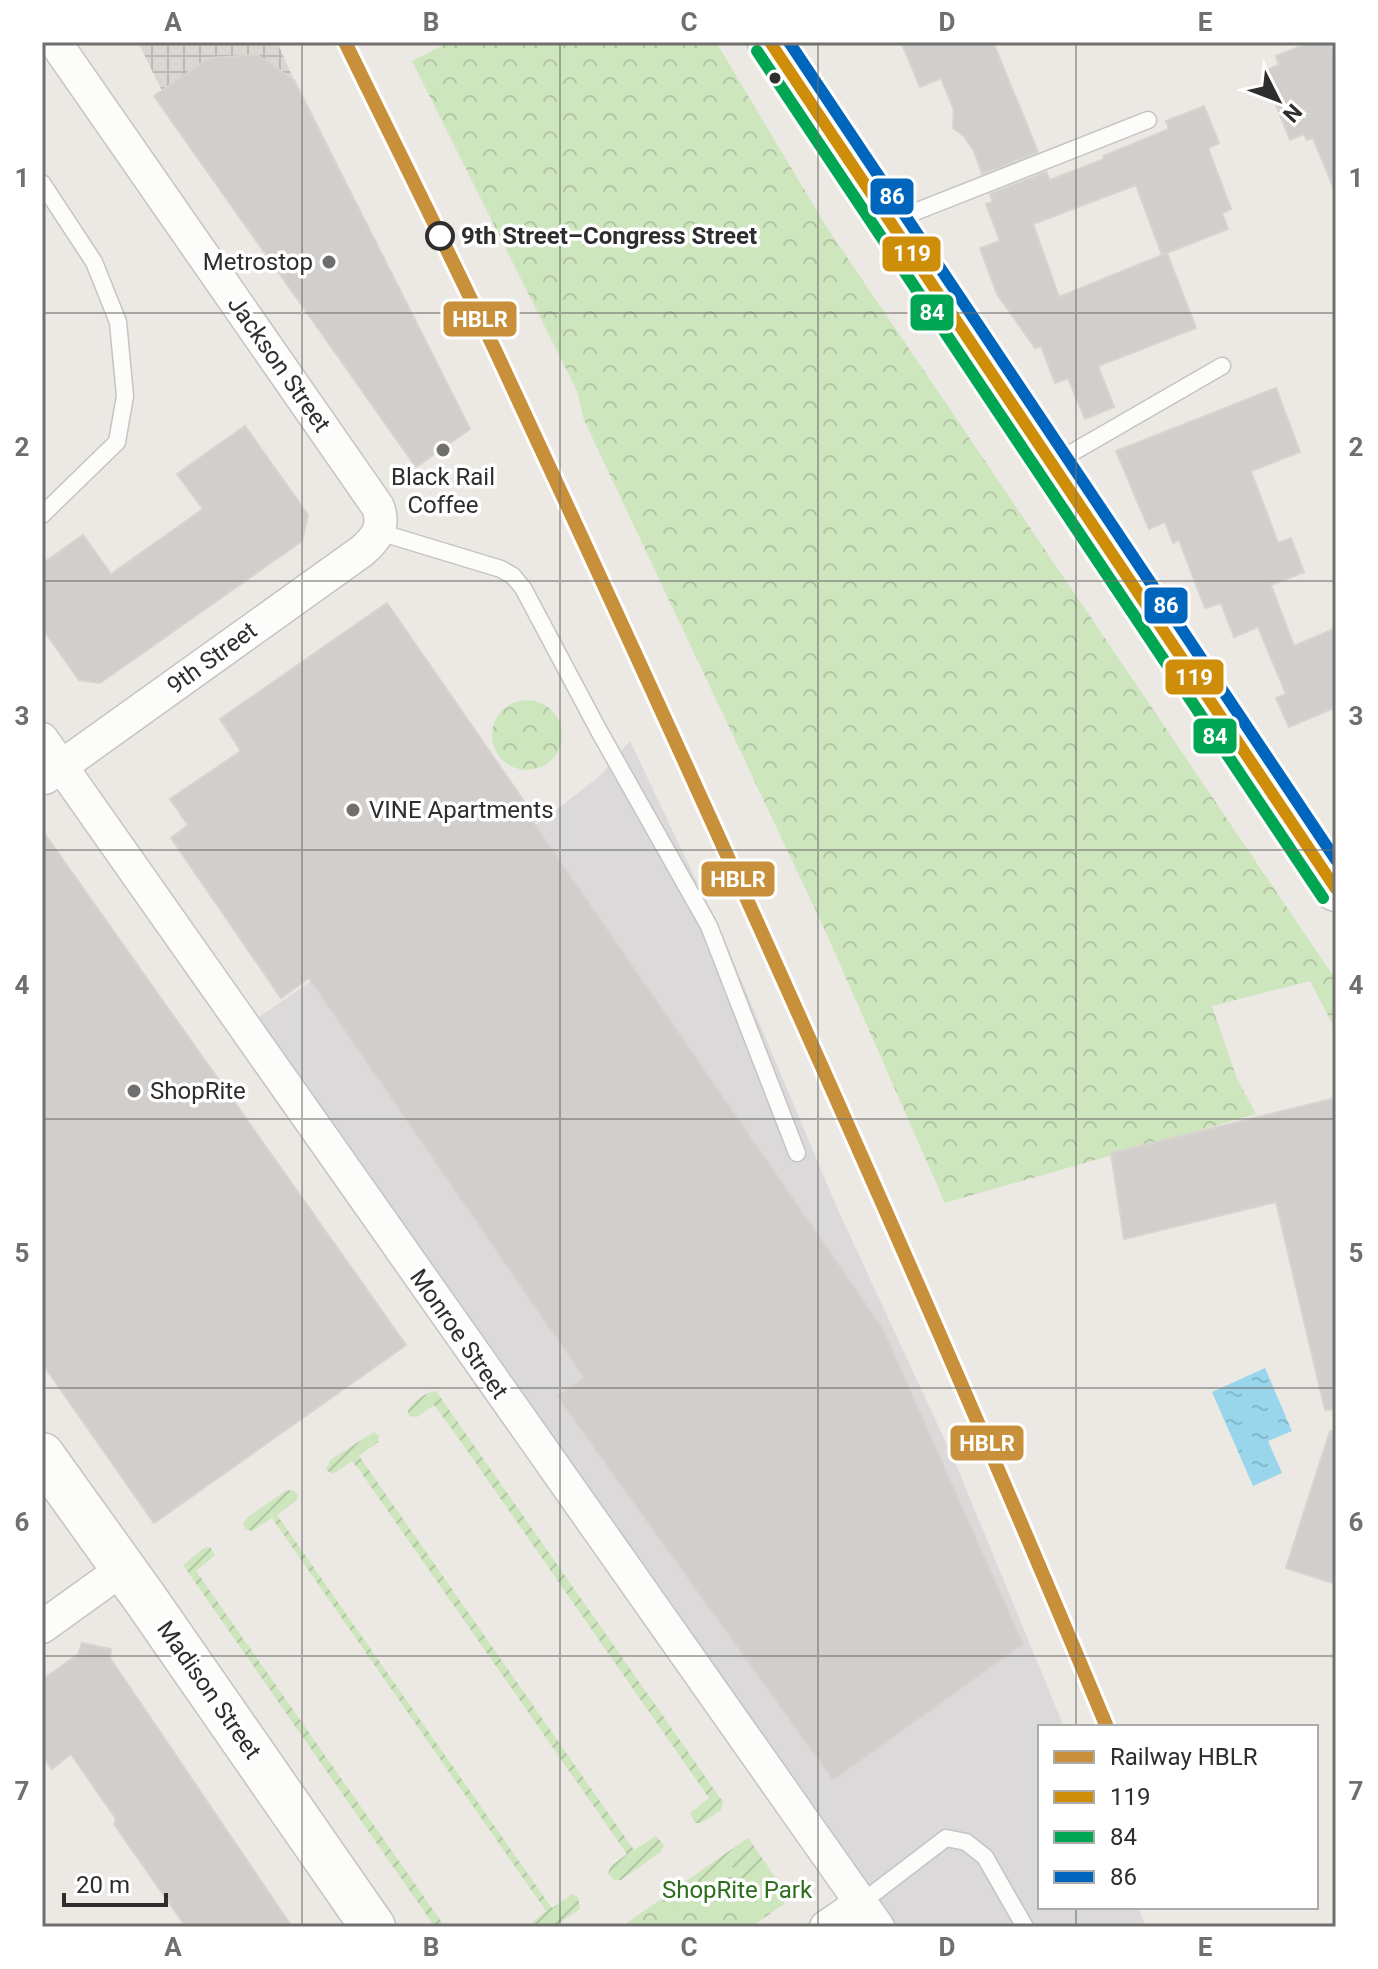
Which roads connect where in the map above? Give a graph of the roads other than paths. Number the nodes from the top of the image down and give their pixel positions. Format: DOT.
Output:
graph roads {
  1 [pos="55,42"];
  2 [pos="770,42"];
  3 [pos="1148,120"];
  4 [pos="42,183"];
  5 [pos="890,222"];
  6 [pos="1222,366"];
  7 [pos="1052,464"];
  8 [pos="42,515"];
  9 [pos="379,532"];
  10 [pos="42,739"];
  11 [pos="51,773"];
  12 [pos="1336,889"];
  13 [pos="797,1153"];
  14 [pos="42,1455"];
  15 [pos="124,1568"];
  16 [pos="42,1627"];
  17 [pos="870,1915"];
  18 [pos="373,1927"];
  19 [pos="826,1927"];
  20 [pos="1025,1927"];
  1 -- 9 [label="street, Jackson Street"];
  2 -- 5 [label="main road"];
  3 -- 5 [label="lane"];
  4 -- 8 [label="lane"];
  5 -- 7 [label="main road"];
  6 -- 7 [label="lane"];
  7 -- 12 [label="main road"];
  9 -- 11 [label="street, 9th Street"];
  9 -- 13 [label="lane"];
  10 -- 11 [label="street, Monroe Street"];
  11 -- 17 [label="street, Monroe Street"];
  14 -- 15 [label="main road, Madison Street"];
  15 -- 16 [label="street"];
  15 -- 18 [label="main road, Madison Street"];
  17 -- 19 [label="street"];
  17 -- 20 [label="lane"];
}
